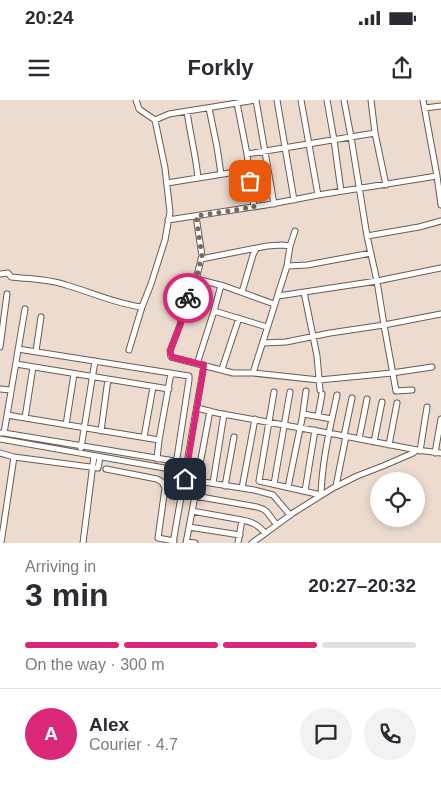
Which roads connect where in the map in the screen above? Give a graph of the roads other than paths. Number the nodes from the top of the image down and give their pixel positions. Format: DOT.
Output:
graph roads {
  1 [pos="136,100"];
  2 [pos="256,100"];
  3 [pos="277,100"];
  4 [pos="301,100"];
  5 [pos="326,100"];
  6 [pos="344,100"];
  7 [pos="371,100"];
  8 [pos="423,100"];
  9 [pos="237,103"];
  10 [pos="441,106"];
  11 [pos="209,108"];
  12 [pos="425,108"];
  13 [pos="187,111"];
  14 [pos="155,120"];
  15 [pos="375,133"];
  16 [pos="352,137"];
  17 [pos="334,140"];
  18 [pos="310,144"];
  19 [pos="285,148"];
  20 [pos="266,151"];
  21 [pos="247,154"];
  22 [pos="248,170"];
  23 [pos="221,174"];
  24 [pos="437,176"];
  25 [pos="198,178"];
  26 [pos="166,183"];
  27 [pos="386,184"];
  28 [pos="360,188"];
  29 [pos="341,191"];
  30 [pos="318,195"];
  31 [pos="294,200"];
  32 [pos="274,204"];
  33 [pos="441,204"];
  34 [pos="254,207"];
  35 [pos="196,216"];
  36 [pos="168,220"];
  37 [pos="441,221"];
  38 [pos="295,231"];
  39 [pos="368,236"];
  40 [pos="290,246"];
  41 [pos="256,249"];
  42 [pos="371,253"];
  43 [pos="201,259"];
  44 [pos="287,266"];
  45 [pos="441,268"];
  46 [pos="0,274"];
  47 [pos="196,279"];
  48 [pos="377,281"];
  49 [pos="221,285"];
  50 [pos="242,292"];
  51 [pos="304,292"];
  52 [pos="7,294"];
  53 [pos="278,296"];
  54 [pos="274,304"];
  55 [pos="142,307"];
  56 [pos="25,309"];
  57 [pos="214,311"];
  58 [pos="441,314"];
  59 [pos="41,317"];
  60 [pos="239,318"];
  61 [pos="384,325"];
  62 [pos="268,326"];
  63 [pos="312,337"];
  64 [pos="263,343"];
  65 [pos="0,347"];
  66 [pos="18,349"];
  67 [pos="129,350"];
  68 [pos="36,351"];
  69 [pos="95,361"];
  70 [pos="16,364"];
  71 [pos="197,364"];
  72 [pos="204,365"];
  73 [pos="33,367"];
  74 [pos="432,367"];
  75 [pos="222,370"];
  76 [pos="171,373"];
  77 [pos="253,373"];
  78 [pos="392,373"];
  79 [pos="74,374"];
  80 [pos="92,376"];
  81 [pos="108,379"];
  82 [pos="319,380"];
  83 [pos="153,387"];
  84 [pos="0,389"];
  85 [pos="169,389"];
  86 [pos="11,390"];
  87 [pos="412,390"];
  88 [pos="306,391"];
  89 [pos="274,392"];
  90 [pos="290,392"];
  91 [pos="337,395"];
  92 [pos="352,398"];
  93 [pos="367,399"];
  94 [pos="382,402"];
  95 [pos="396,404"];
  96 [pos="427,407"];
  97 [pos="197,408"];
  98 [pos="210,411"];
  99 [pos="224,414"];
  100 [pos="303,414"];
  101 [pos="7,415"];
  102 [pos="318,416"];
  103 [pos="183,417"];
  104 [pos="25,418"];
  105 [pos="195,419"];
  106 [pos="255,419"];
  107 [pos="332,419"];
  108 [pos="441,419"];
  109 [pos="268,422"];
  110 [pos="66,425"];
  111 [pos="284,425"];
  112 [pos="84,428"];
  113 [pos="300,428"];
  114 [pos="315,430"];
  115 [pos="101,431"];
  116 [pos="2,433"];
  117 [pos="330,433"];
  118 [pos="345,436"];
  119 [pos="144,437"];
  120 [pos="234,437"];
  121 [pos="0,439"];
  122 [pos="359,439"];
  123 [pos="160,440"];
  124 [pos="374,442"];
  125 [pos="389,445"];
  126 [pos="81,446"];
  127 [pos="418,451"];
  128 [pos="0,453"];
  129 [pos="80,453"];
  130 [pos="438,453"];
  131 [pos="97,456"];
  132 [pos="14,457"];
  133 [pos="157,459"];
  134 [pos="93,467"];
  135 [pos="106,469"];
  136 [pos="187,472"];
  137 [pos="185,479"];
  138 [pos="195,480"];
  139 [pos="212,484"];
  140 [pos="274,484"];
  141 [pos="225,486"];
  142 [pos="336,486"];
  143 [pos="288,487"];
  144 [pos="242,488"];
  145 [pos="305,491"];
  146 [pos="321,495"];
  147 [pos="195,496"];
  148 [pos="192,511"];
  149 [pos="290,515"];
  150 [pos="242,520"];
  151 [pos="276,524"];
  152 [pos="189,527"];
  153 [pos="265,533"];
  154 [pos="240,535"];
  155 [pos="157,540"];
  156 [pos="174,542"];
  157 [pos="186,542"];
  158 [pos="1,543"];
  159 [pos="83,543"];
  160 [pos="195,543"];
  161 [pos="238,543"];
  162 [pos="252,543"];
  1 -- 14 [label="street"];
  2 -- 9 [label="street"];
  2 -- 20 [label="street"];
  3 -- 19 [label="street"];
  4 -- 18 [label="street"];
  5 -- 17 [label="street"];
  6 -- 16 [label="street"];
  7 -- 15 [label="street"];
  8 -- 12 [label="street"];
  9 -- 11 [label="street"];
  9 -- 21 [label="street"];
  10 -- 12 [label="street"];
  11 -- 13 [label="street"];
  11 -- 23 [label="street"];
  12 -- 24 [label="street"];
  13 -- 14 [label="street"];
  13 -- 25 [label="street"];
  14 -- 26 [label="street"];
  15 -- 16 [label="street"];
  15 -- 27 [label="street"];
  16 -- 17 [label="street"];
  16 -- 28 [label="street"];
  17 -- 18 [label="street"];
  17 -- 29 [label="street"];
  18 -- 19 [label="street"];
  18 -- 30 [label="street"];
  19 -- 20 [label="street"];
  19 -- 31 [label="street"];
  20 -- 21 [label="street"];
  20 -- 32 [label="street"];
  21 -- 22 [label="street"];
  22 -- 23 [label="street"];
  22 -- 34 [label="street"];
  23 -- 25 [label="street"];
  24 -- 27 [label="street"];
  24 -- 33 [label="street"];
  25 -- 26 [label="street"];
  26 -- 36 [label="street"];
  27 -- 28 [label="street"];
  28 -- 29 [label="street"];
  28 -- 39 [label="street"];
  29 -- 30 [label="street"];
  30 -- 31 [label="street"];
  31 -- 32 [label="street"];
  32 -- 34 [label="street"];
  34 -- 35 [label="street"];
  35 -- 36 [label="street"];
  35 -- 43 [label="street"];
  36 -- 55 [label="street"];
  37 -- 39 [label="street"];
  38 -- 40 [label="street"];
  39 -- 42 [label="street"];
  40 -- 41 [label="street"];
  40 -- 44 [label="street"];
  41 -- 43 [label="street"];
  41 -- 50 [label="street"];
  42 -- 44 [label="street"];
  42 -- 48 [label="street"];
  43 -- 47 [label="street"];
  44 -- 53 [label="street"];
  45 -- 48 [label="street"];
  46 -- 55 [label="street"];
  47 -- 49 [label="street"];
  47 -- 71 [label="street"];
  48 -- 51 [label="street"];
  48 -- 61 [label="street"];
  49 -- 50 [label="street"];
  49 -- 57 [label="street"];
  50 -- 54 [label="street"];
  51 -- 53 [label="street"];
  51 -- 63 [label="street"];
  52 -- 65 [label="street"];
  53 -- 54 [label="street"];
  54 -- 62 [label="street"];
  55 -- 67 [label="street"];
  56 -- 66 [label="street"];
  57 -- 60 [label="street"];
  57 -- 71 [label="street"];
  58 -- 61 [label="street"];
  59 -- 68 [label="street"];
  60 -- 62 [label="street"];
  60 -- 75 [label="street"];
  61 -- 63 [label="street"];
  61 -- 78 [label="street"];
  62 -- 64 [label="street"];
  63 -- 64 [label="street"];
  63 -- 82 [label="street"];
  64 -- 77 [label="street"];
  66 -- 68 [label="street"];
  66 -- 70 [label="street"];
  68 -- 69 [label="street"];
  69 -- 76 [label="street"];
  69 -- 80 [label="street"];
  70 -- 73 [label="street"];
  70 -- 86 [label="street"];
  71 -- 72 [label="street"];
  72 -- 75 [label="street"];
  72 -- 97 [label="street"];
  73 -- 79 [label="street"];
  73 -- 104 [label="street"];
  74 -- 78 [label="street"];
  75 -- 77 [label="street"];
  76 -- 85 [label="street"];
  76 -- 103 [label="street"];
  77 -- 82 [label="street"];
  78 -- 82 [label="street"];
  78 -- 87 [label="street"];
  79 -- 80 [label="street"];
  79 -- 110 [label="street"];
  80 -- 81 [label="street"];
  80 -- 112 [label="street"];
  81 -- 83 [label="street"];
  81 -- 115 [label="street"];
  82 -- 102 [label="street"];
  83 -- 85 [label="street"];
  83 -- 119 [label="street"];
  84 -- 86 [label="street"];
  85 -- 123 [label="street"];
  86 -- 101 [label="street"];
  88 -- 100 [label="street"];
  89 -- 109 [label="street"];
  90 -- 111 [label="street"];
  91 -- 107 [label="street"];
  92 -- 118 [label="street"];
  93 -- 122 [label="street"];
  94 -- 124 [label="street"];
  95 -- 125 [label="street"];
  96 -- 127 [label="street"];
  97 -- 98 [label="street"];
  97 -- 105 [label="street"];
  98 -- 99 [label="street"];
  98 -- 138 [label="street"];
  99 -- 106 [label="street"];
  99 -- 139 [label="street"];
  100 -- 102 [label="street"];
  100 -- 113 [label="street"];
  101 -- 104 [label="street"];
  101 -- 116 [label="street"];
  102 -- 107 [label="street"];
  103 -- 105 [label="street"];
  103 -- 133 [label="street"];
  104 -- 110 [label="street"];
  105 -- 136 [label="street"];
  106 -- 109 [label="street"];
  106 -- 144 [label="street"];
  107 -- 117 [label="street"];
  108 -- 130 [label="street"];
  109 -- 111 [label="street"];
  109 -- 140 [label="street"];
  110 -- 112 [label="street"];
  111 -- 113 [label="street"];
  111 -- 140 [label="street"];
  112 -- 115 [label="street"];
  112 -- 126 [label="street"];
  113 -- 114 [label="street"];
  113 -- 143 [label="street"];
  114 -- 117 [label="street"];
  114 -- 145 [label="street"];
  115 -- 119 [label="street"];
  116 -- 126 [label="street"];
  117 -- 118 [label="street"];
  117 -- 146 [label="street"];
  118 -- 122 [label="street"];
  118 -- 142 [label="street"];
  119 -- 123 [label="street"];
  120 -- 141 [label="street"];
  121 -- 129 [label="street"];
  122 -- 124 [label="street"];
  123 -- 133 [label="street"];
  124 -- 125 [label="street"];
  125 -- 127 [label="street"];
  126 -- 129 [label="street"];
  126 -- 133 [label="street"];
  127 -- 130 [label="street"];
  127 -- 142 [label="street"];
  128 -- 132 [label="street"];
  129 -- 131 [label="street"];
  131 -- 134 [label="street"];
  131 -- 136 [label="street"];
  132 -- 134 [label="street"];
  132 -- 158 [label="street"];
  134 -- 159 [label="street"];
  135 -- 155 [label="street"];
  136 -- 137 [label="street"];
  137 -- 138 [label="street"];
  137 -- 156 [label="street"];
  138 -- 139 [label="street"];
  138 -- 147 [label="street"];
  139 -- 141 [label="street"];
  140 -- 143 [label="street"];
  141 -- 144 [label="street"];
  142 -- 146 [label="street"];
  143 -- 145 [label="street"];
  144 -- 149 [label="street"];
  145 -- 146 [label="street"];
  146 -- 149 [label="street"];
  147 -- 148 [label="street"];
  147 -- 151 [label="street"];
  148 -- 150 [label="street"];
  148 -- 152 [label="street"];
  149 -- 151 [label="street"];
  150 -- 153 [label="street"];
  150 -- 154 [label="street"];
  151 -- 153 [label="street"];
  152 -- 154 [label="street"];
  152 -- 157 [label="street"];
  153 -- 162 [label="street"];
  154 -- 161 [label="street"];
  155 -- 156 [label="street"];
  157 -- 160 [label="street"];
}
